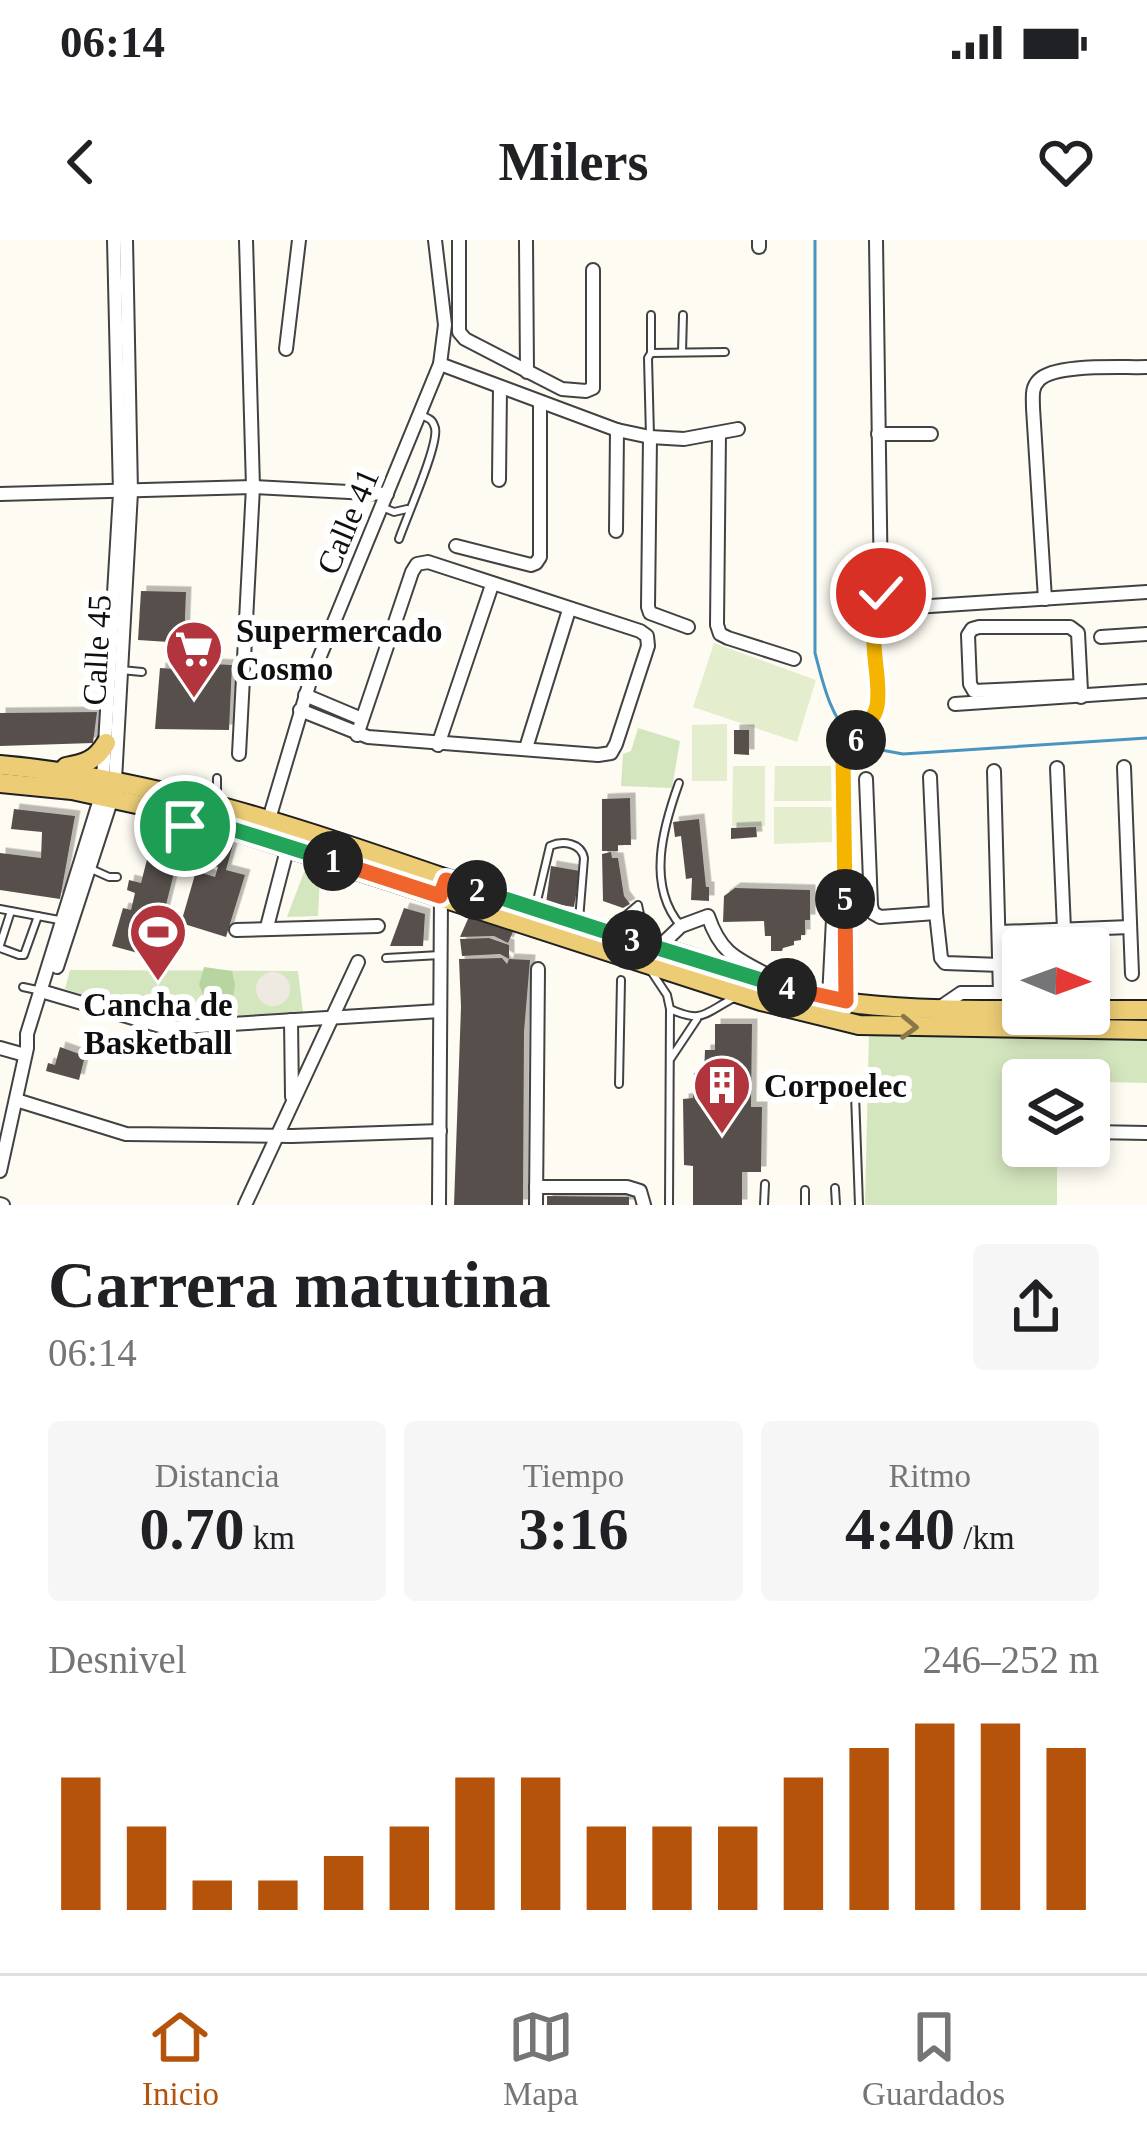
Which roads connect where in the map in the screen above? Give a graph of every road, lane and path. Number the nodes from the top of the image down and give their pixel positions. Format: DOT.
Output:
graph roads {
  1 [pos="114,240"];
  2 [pos="126,240"];
  3 [pos="246,240"];
  4 [pos="299,240"];
  5 [pos="435,240"];
  6 [pos="459,240"];
  7 [pos="876,240"];
  8 [pos="526,242"];
  9 [pos="593,270"];
  10 [pos="651,315"];
  11 [pos="682,315"];
  12 [pos="286,349"];
  13 [pos="682,352"];
  14 [pos="725,352"];
  15 [pos="651,353"];
  16 [pos="440,364"];
  17 [pos="1147,367"];
  18 [pos="527,372"];
  19 [pos="500,387"];
  20 [pos="562,389"];
  21 [pos="540,402"];
  22 [pos="557,408"];
  23 [pos="421,415"];
  24 [pos="738,429"];
  25 [pos="617,430"];
  26 [pos="719,434"];
  27 [pos="878,434"];
  28 [pos="931,434"];
  29 [pos="650,437"];
  30 [pos="499,480"];
  31 [pos="253,487"];
  32 [pos="126,492"];
  33 [pos="0,494"];
  34 [pos="385,501"];
  35 [pos="410,507"];
  36 [pos="616,531"];
  37 [pos="399,539"];
  38 [pos="456,546"];
  39 [pos="492,585"];
  40 [pos="1147,592"];
  41 [pos="888,599"];
  42 [pos="1045,599"];
  43 [pos="569,610"];
  44 [pos="688,626"];
  45 [pos="1147,634"];
  46 [pos="1101,637"];
  47 [pos="794,659"];
  48 [pos="122,670"];
  49 [pos="142,672"];
  50 [pos="1081,691"];
  51 [pos="1147,692"];
  52 [pos="305,695"];
  53 [pos="955,704"];
  54 [pos="300,710"];
  55 [pos="362,719"];
  56 [pos="357,734"];
  57 [pos="106,743"];
  58 [pos="439,745"];
  59 [pos="526,748"];
  60 [pos="239,754"];
  61 [pos="0,765"];
  62 [pos="1124,766"];
  63 [pos="1057,768"];
  64 [pos="52,770"];
  65 [pos="994,771"];
  66 [pos="930,777"];
  67 [pos="218,778"];
  68 [pos="866,779"];
  69 [pos="0,783"];
  70 [pos="679,783"];
  71 [pos="108,788"];
  72 [pos="217,804"];
  73 [pos="269,819"];
  74 [pos="288,846"];
  75 [pos="89,868"];
  76 [pos="117,877"];
  77 [pos="835,880"];
  78 [pos="443,888"];
  79 [pos="535,908"];
  80 [pos="0,909"];
  81 [pos="11,911"];
  82 [pos="936,913"];
  83 [pos="38,916"];
  84 [pos="62,921"];
  85 [pos="579,923"];
  86 [pos="378,926"];
  87 [pos="681,926"];
  88 [pos="266,927"];
  89 [pos="1064,927"];
  90 [pos="1130,927"];
  91 [pos="1110,928"];
  92 [pos="236,930"];
  93 [pos="608,932"];
  94 [pos="1000,932"];
  95 [pos="0,946"];
  96 [pos="650,952"];
  97 [pos="440,955"];
  98 [pos="386,958"];
  99 [pos="358,962"];
  100 [pos="1002,962"];
  101 [pos="996,965"];
  102 [pos="538,969"];
  103 [pos="1132,974"];
  104 [pos="621,980"];
  105 [pos="23,987"];
  106 [pos="797,990"];
  107 [pos="44,993"];
  108 [pos="995,993"];
  109 [pos="1002,993"];
  110 [pos="742,994"];
  111 [pos="840,1007"];
  112 [pos="670,1009"];
  113 [pos="939,1009"];
  114 [pos="1002,1010"];
  115 [pos="1110,1010"];
  116 [pos="1147,1010"];
  117 [pos="440,1011"];
  118 [pos="698,1018"];
  119 [pos="291,1020"];
  120 [pos="1147,1030"];
  121 [pos="0,1048"];
  122 [pos="26,1052"];
  123 [pos="669,1061"];
  124 [pos="619,1084"];
  125 [pos="855,1094"];
  126 [pos="16,1100"];
  127 [pos="440,1131"];
  128 [pos="1110,1132"];
  129 [pos="1147,1133"];
  130 [pos="292,1136"];
  131 [pos="0,1171"];
  132 [pos="765,1184"];
  133 [pos="536,1186"];
  134 [pos="835,1189"];
  135 [pos="805,1190"];
  136 [pos="245,1205"];
  137 [pos="439,1205"];
  138 [pos="536,1205"];
  139 [pos="644,1205"];
  140 [pos="669,1205"];
  141 [pos="764,1205"];
  142 [pos="805,1205"];
  143 [pos="836,1205"];
  144 [pos="860,1205"];
  1 -- 32 [label="street, Calle 45"];
  2 -- 32 [label="street, Calle 45"];
  3 -- 31 [label="street"];
  4 -- 12 [label="street"];
  5 -- 16 [label="street, Calle 41"];
  6 -- 18 [label="street"];
  7 -- 27 [label="street"];
  8 -- 18 [label="street"];
  9 -- 20 [label="street"];
  10 -- 15 [label="lane"];
  11 -- 13 [label="lane"];
  13 -- 14 [label="lane"];
  13 -- 15 [label="lane"];
  15 -- 29 [label="lane"];
  16 -- 19 [label="street"];
  16 -- 23 [label="street, Calle 41"];
  17 -- 42 [label="street"];
  18 -- 20 [label="street"];
  19 -- 21 [label="street"];
  19 -- 30 [label="street"];
  20 -- 22 [label="street"];
  21 -- 22 [label="street"];
  21 -- 38 [label="street"];
  22 -- 25 [label="street"];
  23 -- 34 [label="street, Calle 41"];
  23 -- 35 [label="lane"];
  24 -- 26 [label="street"];
  25 -- 29 [label="street"];
  25 -- 36 [label="street"];
  26 -- 29 [label="street"];
  26 -- 47 [label="street"];
  27 -- 28 [label="street"];
  27 -- 41 [label="street"];
  29 -- 44 [label="street"];
  31 -- 32 [label="street"];
  31 -- 34 [label="street"];
  31 -- 60 [label="street"];
  32 -- 33 [label="street"];
  32 -- 48 [label="street, Calle 45"];
  32 -- 57 [label="street, Calle 45"];
  34 -- 35 [label="lane"];
  34 -- 52 [label="street, Calle 41"];
  35 -- 37 [label="lane"];
  39 -- 43 [label="street"];
  39 -- 55 [label="street"];
  39 -- 58 [label="street"];
  40 -- 42 [label="street"];
  41 -- 42 [label="street"];
  41 -- 111 [label="street"];
  43 -- 59 [label="street"];
  43 -- 59 [label="street"];
  45 -- 46 [label="street"];
  48 -- 49 [label="lane"];
  48 -- 71 [label="street, Calle 45"];
  50 -- 50 [label="street"];
  50 -- 51 [label="street"];
  50 -- 53 [label="street"];
  52 -- 54 [label="street, Calle 41"];
  52 -- 55 [label="street"];
  54 -- 56 [label="street"];
  54 -- 73 [label="street, Calle 41"];
  55 -- 56 [label="street"];
  56 -- 58 [label="street"];
  57 -- 64 [label="main road"];
  57 -- 71 [label="street, Calle 45"];
  58 -- 59 [label="street"];
  61 -- 64 [label="main road"];
  62 -- 90 [label="street"];
  63 -- 89 [label="street"];
  64 -- 71 [label="main road"];
  65 -- 94 [label="street"];
  66 -- 82 [label="street"];
  67 -- 72 [label="lane"];
  68 -- 82 [label="street"];
  69 -- 71 [label="main road"];
  70 -- 87 [label="lane"];
  71 -- 72 [label="main road"];
  71 -- 74 [label="main road"];
  71 -- 75 [label="street, Calle 45"];
  71 -- 84 [label="street, Calle 45"];
  72 -- 73 [label="main road"];
  73 -- 78 [label="main road"];
  74 -- 78 [label="main road"];
  74 -- 88 [label="street"];
  75 -- 76 [label="lane"];
  75 -- 107 [label="street, Calle 45"];
  77 -- 111 [label="street"];
  78 -- 79 [label="main road"];
  78 -- 96 [label="main road"];
  78 -- 97 [label="street"];
  79 -- 85 [label="main road"];
  79 -- 85 [label="lane"];
  80 -- 81 [label="lane"];
  81 -- 83 [label="lane"];
  81 -- 95 [label="lane"];
  82 -- 101 [label="street"];
  83 -- 84 [label="lane"];
  83 -- 95 [label="lane"];
  84 -- 107 [label="street, Calle 45"];
  85 -- 93 [label="main road"];
  86 -- 88 [label="street"];
  87 -- 96 [label="street"];
  87 -- 106 [label="street"];
  88 -- 92 [label="street"];
  90 -- 91 [label="street"];
  90 -- 103 [label="street"];
  93 -- 96 [label="main road"];
  93 -- 96 [label="lane"];
  94 -- 101 [label="street"];
  96 -- 106 [label="main road"];
  96 -- 110 [label="main road"];
  96 -- 112 [label="lane"];
  97 -- 98 [label="lane"];
  97 -- 117 [label="street"];
  99 -- 136 [label="street"];
  100 -- 101 [label="street"];
  101 -- 108 [label="street"];
  102 -- 133 [label="street"];
  104 -- 124 [label="lane"];
  105 -- 107 [label="lane"];
  106 -- 111 [label="main road"];
  107 -- 119 [label="street"];
  107 -- 122 [label="street, Calle 45"];
  108 -- 109 [label="street"];
  108 -- 113 [label="street"];
  110 -- 111 [label="main road"];
  110 -- 118 [label="lane"];
  111 -- 113 [label="main road"];
  111 -- 120 [label="main road, one-way"];
  112 -- 118 [label="lane"];
  112 -- 123 [label="lane"];
  113 -- 114 [label="main road"];
  115 -- 116 [label="main road"];
  117 -- 119 [label="street"];
  117 -- 127 [label="street"];
  118 -- 123 [label="lane"];
  119 -- 130 [label="street"];
  121 -- 122 [label="street"];
  122 -- 126 [label="street, Calle 45"];
  123 -- 140 [label="lane"];
  125 -- 144 [label="lane"];
  126 -- 130 [label="street"];
  126 -- 131 [label="street, Calle 45"];
  127 -- 130 [label="street"];
  127 -- 137 [label="street"];
  128 -- 129 [label="street"];
  132 -- 141 [label="lane"];
  133 -- 138 [label="street"];
  133 -- 139 [label="street"];
  134 -- 143 [label="lane"];
  135 -- 142 [label="lane"];
}
